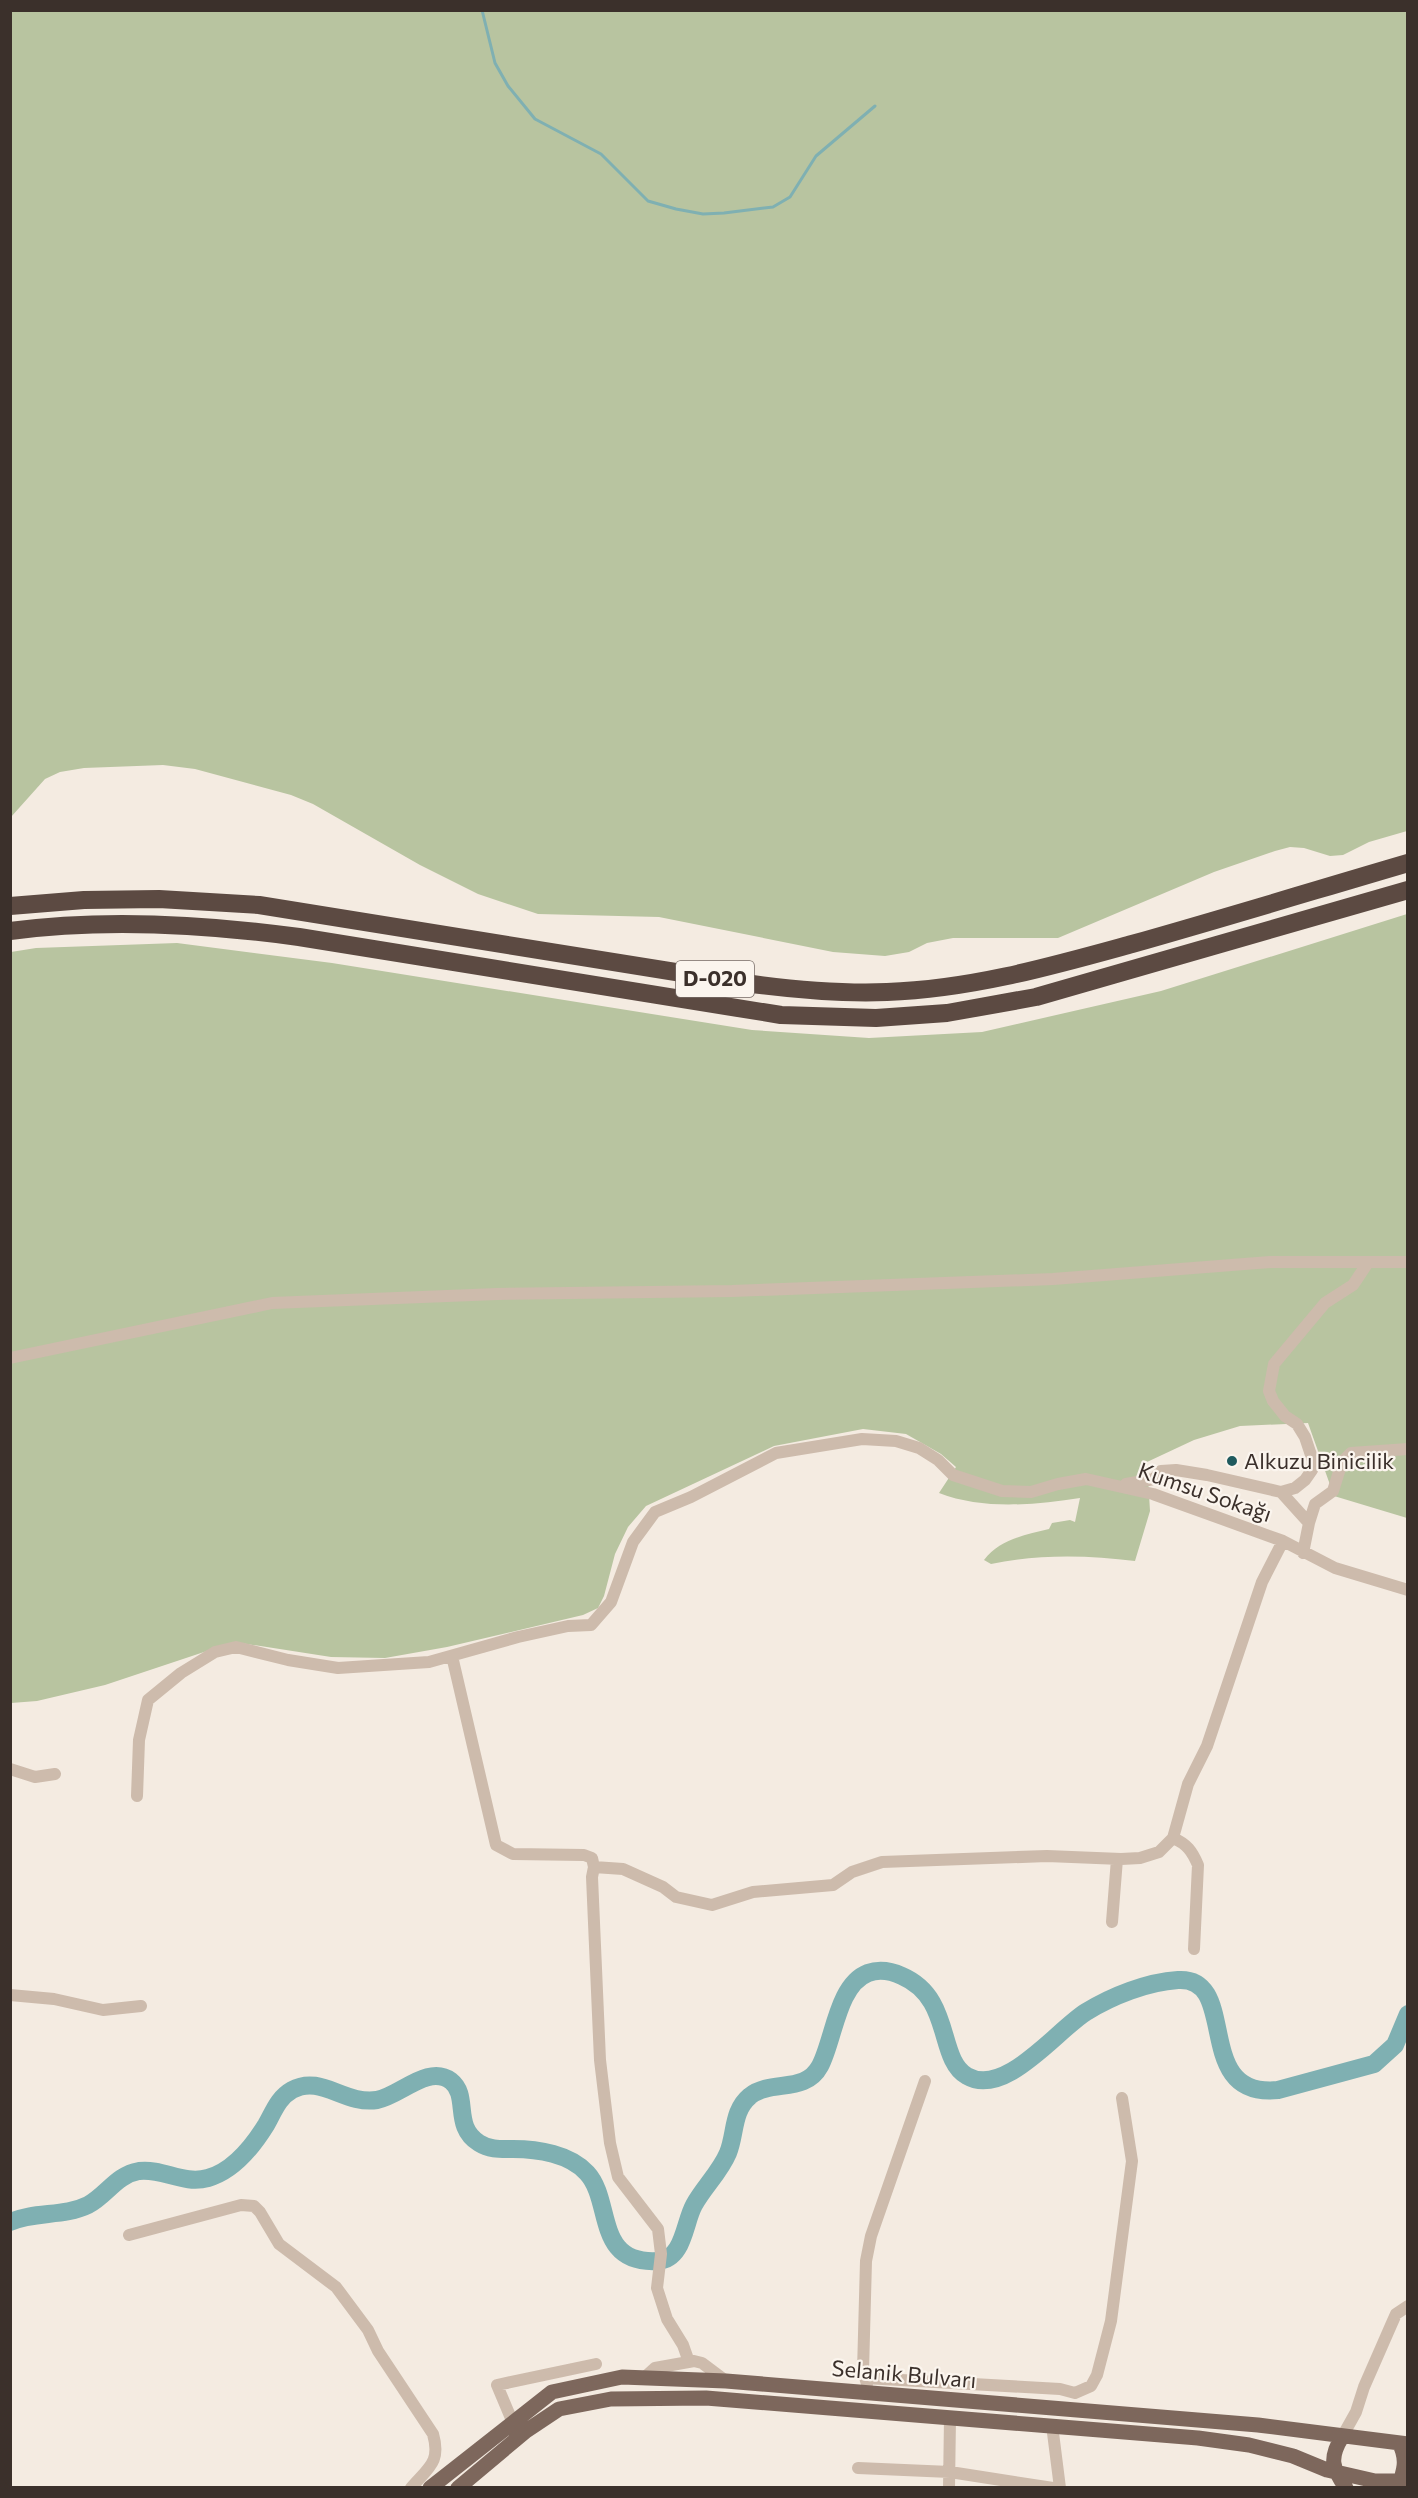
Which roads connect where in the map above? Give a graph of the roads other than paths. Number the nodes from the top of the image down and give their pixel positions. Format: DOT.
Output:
graph roads {
  1 [pos="1407,863"];
  2 [pos="1407,890"];
  3 [pos="10,906"];
  4 [pos="10,931"];
  5 [pos="1407,1262"];
  6 [pos="1367,1263"];
  7 [pos="10,1358"];
  8 [pos="1407,1449"];
  9 [pos="1116,1485"];
  10 [pos="1281,1492"];
  11 [pos="1309,1523"];
  12 [pos="1283,1541"];
  13 [pos="1303,1553"];
  14 [pos="1407,1590"];
  15 [pos="452,1656"];
  16 [pos="10,1769"];
  17 [pos="55,1774"];
  18 [pos="137,1796"];
  19 [pos="1173,1838"];
  20 [pos="1117,1859"];
  21 [pos="594,1868"];
  22 [pos="1112,1922"];
  23 [pos="1194,1949"];
  24 [pos="10,1995"];
  25 [pos="141,2006"];
  26 [pos="925,2081"];
  27 [pos="1122,2097"];
  28 [pos="129,2235"];
  29 [pos="1407,2307"];
  30 [pos="690,2362"];
  31 [pos="596,2364"];
  32 [pos="644,2378"];
  33 [pos="866,2378"];
  34 [pos="726,2381"];
  35 [pos="845,2391"];
  36 [pos="870,2394"];
  37 [pos="844,2410"];
  38 [pos="950,2418"];
  39 [pos="513,2423"];
  40 [pos="1052,2425"];
  41 [pos="1342,2437"];
  42 [pos="505,2439"];
  43 [pos="1403,2444"];
  44 [pos="858,2468"];
  45 [pos="950,2472"];
  46 [pos="1335,2472"];
  47 [pos="1402,2483"];
  48 [pos="411,2487"];
  49 [pos="430,2487"];
  50 [pos="458,2487"];
  51 [pos="949,2487"];
  52 [pos="1053,2487"];
  53 [pos="1060,2487"];
  54 [pos="1346,2487"];
  1 -- 3 [label="highway, D-020"];
  2 -- 4 [label="highway, D-020"];
  5 -- 6 [label="street"];
  6 -- 7 [label="street"];
  6 -- 10 [label="street"];
  8 -- 11 [label="street"];
  9 -- 10 [label="street, Kumsu Sokağı"];
  9 -- 12 [label="street, Kumsu Sokağı"];
  9 -- 15 [label="street"];
  10 -- 11 [label="street, Kumsu Sokağı"];
  11 -- 13 [label="street"];
  12 -- 13 [label="street, Kumsu Sokağı"];
  12 -- 19 [label="street"];
  13 -- 14 [label="street, Kumsu Sokağı"];
  15 -- 18 [label="street"];
  15 -- 21 [label="street"];
  16 -- 17 [label="street"];
  19 -- 20 [label="street"];
  19 -- 23 [label="street"];
  20 -- 21 [label="street"];
  20 -- 22 [label="street"];
  21 -- 30 [label="street"];
  24 -- 25 [label="street"];
  26 -- 33 [label="street"];
  27 -- 33 [label="street"];
  28 -- 48 [label="street"];
  29 -- 41 [label="street"];
  30 -- 32 [label="street"];
  30 -- 34 [label="street"];
  31 -- 39 [label="street"];
  32 -- 34 [label="main road, Selanik Bulvarı"];
  32 -- 39 [label="main road, Selanik Bulvarı"];
  33 -- 36 [label="street"];
  34 -- 35 [label="main road, Selanik Bulvarı"];
  35 -- 36 [label="main road, Selanik Bulvarı"];
  35 -- 37 [label="main road"];
  36 -- 41 [label="main road, Selanik Bulvarı"];
  37 -- 38 [label="main road, Selanik Bulvarı"];
  37 -- 42 [label="main road, Selanik Bulvarı"];
  38 -- 40 [label="main road, Selanik Bulvarı"];
  38 -- 45 [label="street"];
  39 -- 42 [label="main road, Selanik Bulvarı"];
  40 -- 46 [label="main road, Selanik Bulvarı"];
  40 -- 53 [label="street"];
  41 -- 43 [label="main road, Selanik Bulvarı"];
  41 -- 46 [label="main road"];
  42 -- 49 [label="main road, Selanik Bulvarı"];
  42 -- 50 [label="main road, Selanik Bulvarı"];
  43 -- 47 [label="main road"];
  44 -- 45 [label="street"];
  45 -- 51 [label="street"];
  45 -- 52 [label="street"];
  46 -- 47 [label="main road, Selanik Bulvarı"];
  46 -- 54 [label="main road"];
}
